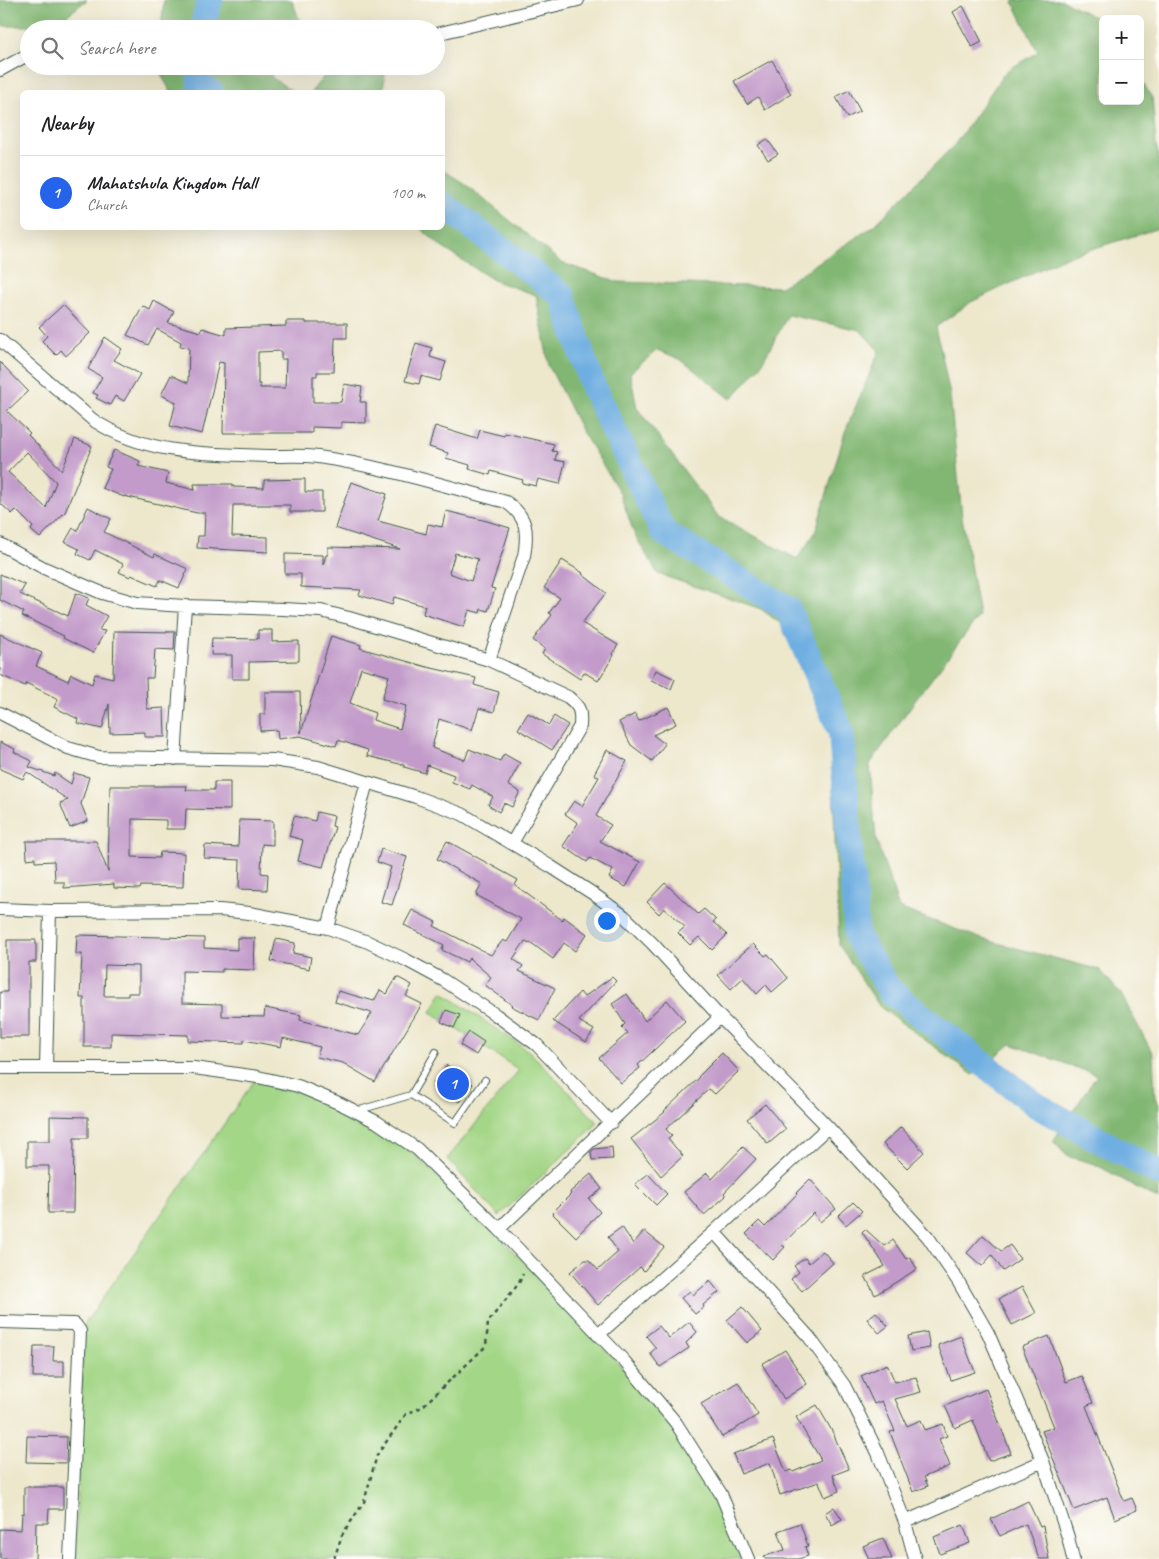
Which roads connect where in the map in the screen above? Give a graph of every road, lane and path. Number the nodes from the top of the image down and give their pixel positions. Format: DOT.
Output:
graph roads {
  1 [pos="578,0"];
  2 [pos="445,32"];
  3 [pos="20,59"];
  4 [pos="0,70"];
  5 [pos="0,340"];
  6 [pos="0,544"];
  7 [pos="185,606"];
  8 [pos="489,660"];
  9 [pos="0,713"];
  10 [pos="175,759"];
  11 [pos="367,782"];
  12 [pos="512,843"];
  13 [pos="0,909"];
  14 [pos="50,911"];
  15 [pos="328,928"];
  16 [pos="720,1016"];
  17 [pos="436,1052"];
  18 [pos="46,1067"];
  19 [pos="0,1068"];
  20 [pos="485,1080"];
  21 [pos="412,1095"];
  22 [pos="355,1111"];
  23 [pos="610,1123"];
  24 [pos="828,1127"];
  25 [pos="498,1229"];
  26 [pos="714,1232"];
  27 [pos="529,1261"];
  28 [pos="0,1322"];
  29 [pos="598,1335"];
  30 [pos="1043,1461"];
  31 [pos="905,1522"];
  32 [pos="70,1559"];
  33 [pos="334,1559"];
  34 [pos="748,1559"];
  35 [pos="915,1559"];
  36 [pos="1072,1559"];
  1 -- 2 [label="street"];
  3 -- 4 [label="street"];
  5 -- 8 [label="street"];
  6 -- 7 [label="street"];
  7 -- 8 [label="street"];
  7 -- 10 [label="street"];
  8 -- 12 [label="street"];
  9 -- 10 [label="street"];
  10 -- 11 [label="street"];
  11 -- 12 [label="street"];
  11 -- 15 [label="street"];
  12 -- 16 [label="street"];
  13 -- 14 [label="street"];
  14 -- 15 [label="street"];
  14 -- 18 [label="street"];
  15 -- 23 [label="street"];
  16 -- 23 [label="street"];
  16 -- 24 [label="street"];
  17 -- 21 [label="lane"];
  18 -- 19 [label="street"];
  18 -- 22 [label="street"];
  20 -- 21 [label="lane"];
  21 -- 22 [label="lane"];
  22 -- 25 [label="street"];
  23 -- 25 [label="street"];
  24 -- 26 [label="street"];
  24 -- 30 [label="street"];
  25 -- 27 [label="street"];
  26 -- 29 [label="street"];
  26 -- 31 [label="street"];
  27 -- 29 [label="street"];
  27 -- 33 [label="path"];
  28 -- 32 [label="street"];
  29 -- 34 [label="street"];
  30 -- 31 [label="street"];
  30 -- 36 [label="street"];
  31 -- 35 [label="street"];
}
